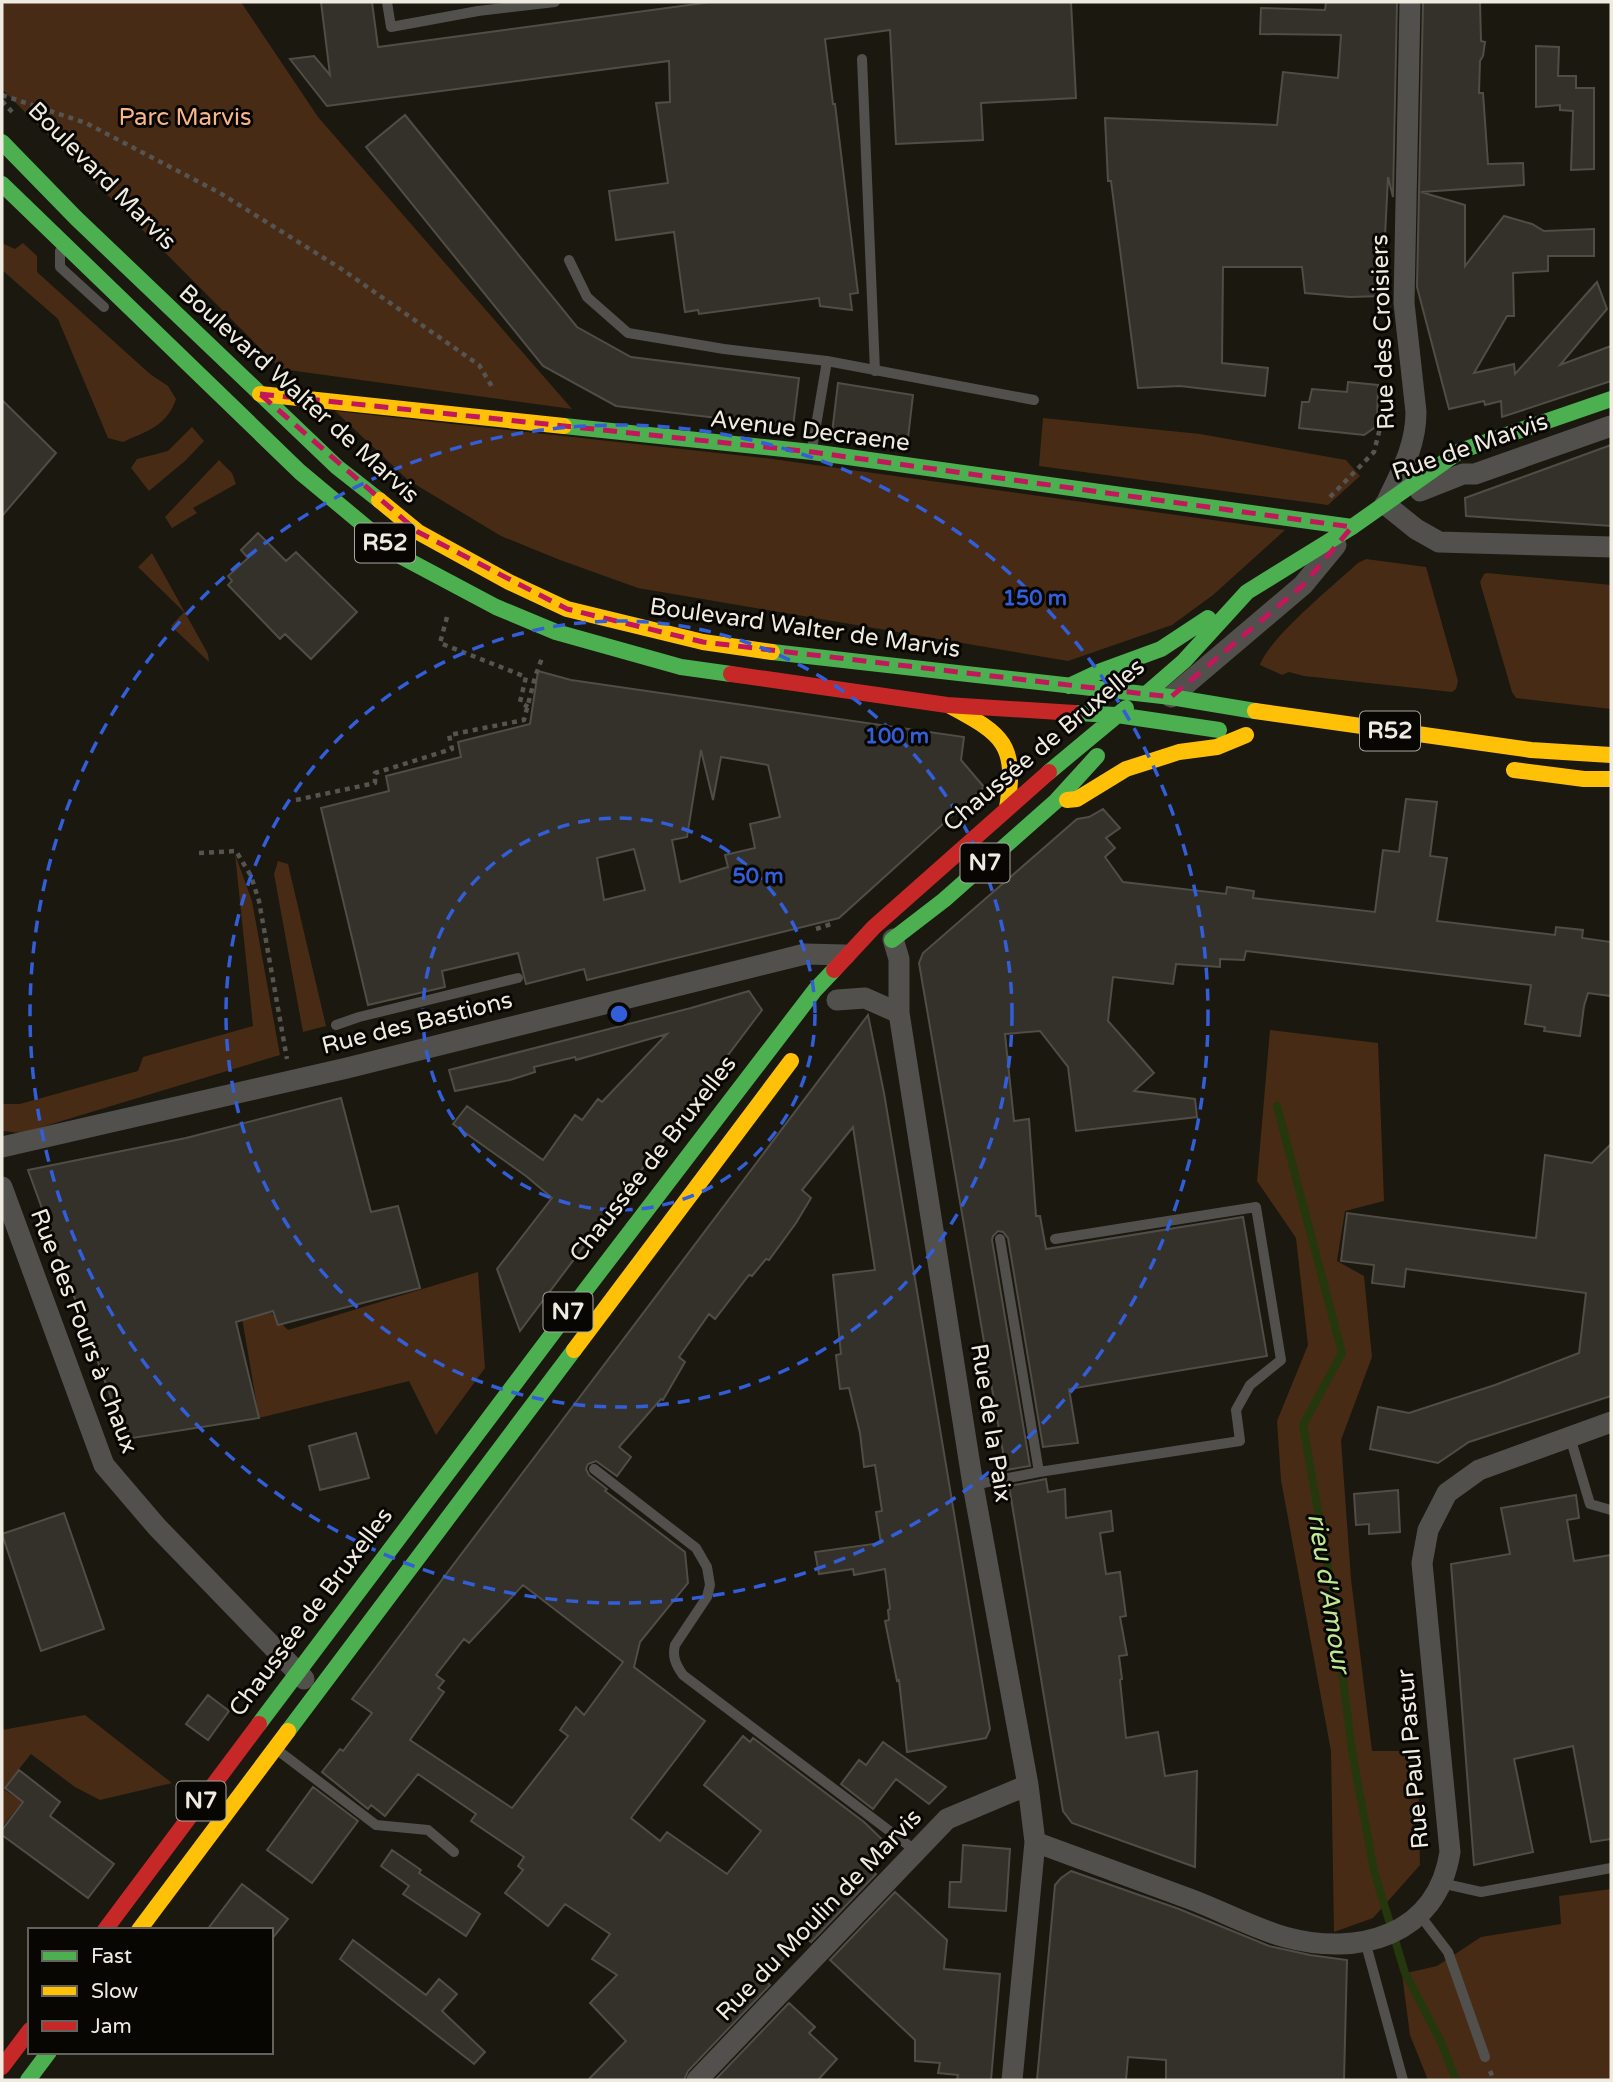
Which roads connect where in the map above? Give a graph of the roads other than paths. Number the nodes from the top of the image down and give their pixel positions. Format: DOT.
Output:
graph roads {
  1 [pos="387,2"];
  2 [pos="555,2"];
  3 [pos="1410,2"];
  4 [pos="477,6"];
  5 [pos="862,59"];
  6 [pos="2,142"];
  7 [pos="2,184"];
  8 [pos="60,242"];
  9 [pos="569,260"];
  10 [pos="116,319"];
  11 [pos="827,361"];
  12 [pos="164,362"];
  13 [pos="187,363"];
  14 [pos="875,371"];
  15 [pos="260,394"];
  16 [pos="1611,399"];
  17 [pos="1034,400"];
  18 [pos="1611,426"];
  19 [pos="811,452"];
  20 [pos="1385,504"];
  21 [pos="1352,527"];
  22 [pos="1611,547"];
  23 [pos="1247,592"];
  24 [pos="1069,686"];
  25 [pos="1146,694"];
  26 [pos="1171,697"];
  27 [pos="947,705"];
  28 [pos="1117,715"];
  29 [pos="1143,718"];
  30 [pos="1611,755"];
  31 [pos="1495,768"];
  32 [pos="1611,779"];
  33 [pos="1056,801"];
  34 [pos="1007,808"];
  35 [pos="888,944"];
  36 [pos="845,956"];
  37 [pos="518,978"];
  38 [pos="839,998"];
  39 [pos="899,1013"];
  40 [pos="336,1025"];
  41 [pos="798,1052"];
  42 [pos="2,1147"];
  43 [pos="2,1186"];
  44 [pos="1000,1239"];
  45 [pos="1055,1239"];
  46 [pos="1611,1422"];
  47 [pos="1570,1437"];
  48 [pos="594,1469"];
  49 [pos="1039,1472"];
  50 [pos="974,1485"];
  51 [pos="1611,1510"];
  52 [pos="298,1673"];
  53 [pos="318,1691"];
  54 [pos="275,1748"];
  55 [pos="1028,1785"];
  56 [pos="1035,1842"];
  57 [pos="454,1852"];
  58 [pos="916,1852"];
  59 [pos="1611,1868"];
  60 [pos="1441,1883"];
  61 [pos="1419,1914"];
  62 [pos="107,1928"];
  63 [pos="140,1928"];
  64 [pos="1364,1941"];
  65 [pos="28,2032"];
  66 [pos="48,2054"];
  67 [pos="1485,2057"];
  68 [pos="2,2067"];
  69 [pos="28,2080"];
  70 [pos="697,2080"];
  71 [pos="1012,2080"];
  72 [pos="1403,2080"];
  1 -- 4 [label="lane"];
  2 -- 4 [label="lane"];
  3 -- 20 [label="street, Rue des Croisiers"];
  5 -- 14 [label="lane"];
  6 -- 15 [label="main road, Boulevard Walter de Marvis / R52"];
  7 -- 8 [label="main road, Boulevard Walter de Marvis / R52"];
  8 -- 10 [label="lane"];
  8 -- 13 [label="main road, Boulevard Walter de Marvis / R52"];
  9 -- 11 [label="lane"];
  11 -- 14 [label="lane"];
  11 -- 19 [label="lane"];
  12 -- 13 [label="lane"];
  13 -- 27 [label="main road, Boulevard Walter de Marvis / R52"];
  14 -- 17 [label="lane"];
  15 -- 19 [label="main road, Avenue Decraene"];
  15 -- 24 [label="main road, Boulevard Walter de Marvis / R52"];
  16 -- 20 [label="main road, Rue de Marvis"];
  18 -- 20 [label="street, Rue de Marvis"];
  19 -- 21 [label="main road, Avenue Decraene"];
  20 -- 21 [label="main road, Chaussée de Bruxelles"];
  20 -- 22 [label="street"];
  21 -- 23 [label="main road, Chaussée de Bruxelles"];
  21 -- 26 [label="street, Chaussée de Bruxelles"];
  23 -- 24 [label="main road"];
  23 -- 25 [label="main road, Chaussée de Bruxelles"];
  24 -- 25 [label="main road, Boulevard Walter de Marvis / R52"];
  25 -- 26 [label="main road, R52"];
  25 -- 28 [label="main road, Chaussée de Bruxelles / N7"];
  26 -- 29 [label="main road, Chaussée de Bruxelles / N7"];
  26 -- 30 [label="main road, R52"];
  27 -- 28 [label="main road, Boulevard Walter de Marvis / R52"];
  27 -- 34 [label="main road"];
  28 -- 29 [label="main road, Boulevard Walter de Marvis / R52"];
  28 -- 34 [label="main road, Chaussée de Bruxelles / N7"];
  29 -- 33 [label="main road, Chaussée de Bruxelles / N7"];
  29 -- 33 [label="main road, R52"];
  31 -- 32 [label="main road"];
  33 -- 35 [label="main road, Chaussée de Bruxelles / N7"];
  34 -- 36 [label="main road, Chaussée de Bruxelles / N7"];
  35 -- 39 [label="street, Rue de la Paix"];
  36 -- 42 [label="street, Rue des Bastions"];
  36 -- 52 [label="main road, Chaussée de Bruxelles / N7"];
  37 -- 40 [label="lane"];
  38 -- 39 [label="street"];
  39 -- 50 [label="street, Rue de la Paix"];
  41 -- 53 [label="main road, Chaussée de Bruxelles / N7"];
  43 -- 52 [label="street, Rue des Fours à Chaux"];
  44 -- 49 [label="lane"];
  45 -- 49 [label="lane"];
  46 -- 47 [label="street, Rue Paul Pastur"];
  47 -- 51 [label="lane"];
  47 -- 60 [label="street, Rue Paul Pastur"];
  48 -- 58 [label="lane"];
  49 -- 50 [label="lane"];
  50 -- 55 [label="street, Rue de la Paix"];
  52 -- 53 [label="street, Rue des Fours à Chaux"];
  52 -- 62 [label="main road, Chaussée de Bruxelles / N7"];
  53 -- 54 [label="main road, Chaussée de Bruxelles / N7"];
  54 -- 57 [label="lane"];
  54 -- 63 [label="main road, Chaussée de Bruxelles / N7"];
  55 -- 56 [label="street, Rue de la Paix"];
  55 -- 58 [label="street, Rue du Moulin de Marvis"];
  56 -- 64 [label="street, Rue Paul Pastur"];
  56 -- 71 [label="street, Rue de la Paix"];
  58 -- 70 [label="street, Rue du Moulin de Marvis"];
  59 -- 60 [label="lane"];
  60 -- 61 [label="street, Rue Paul Pastur"];
  61 -- 64 [label="street, Rue Paul Pastur"];
  61 -- 67 [label="lane"];
  64 -- 72 [label="lane"];
  65 -- 68 [label="main road"];
  66 -- 69 [label="main road"];
}
